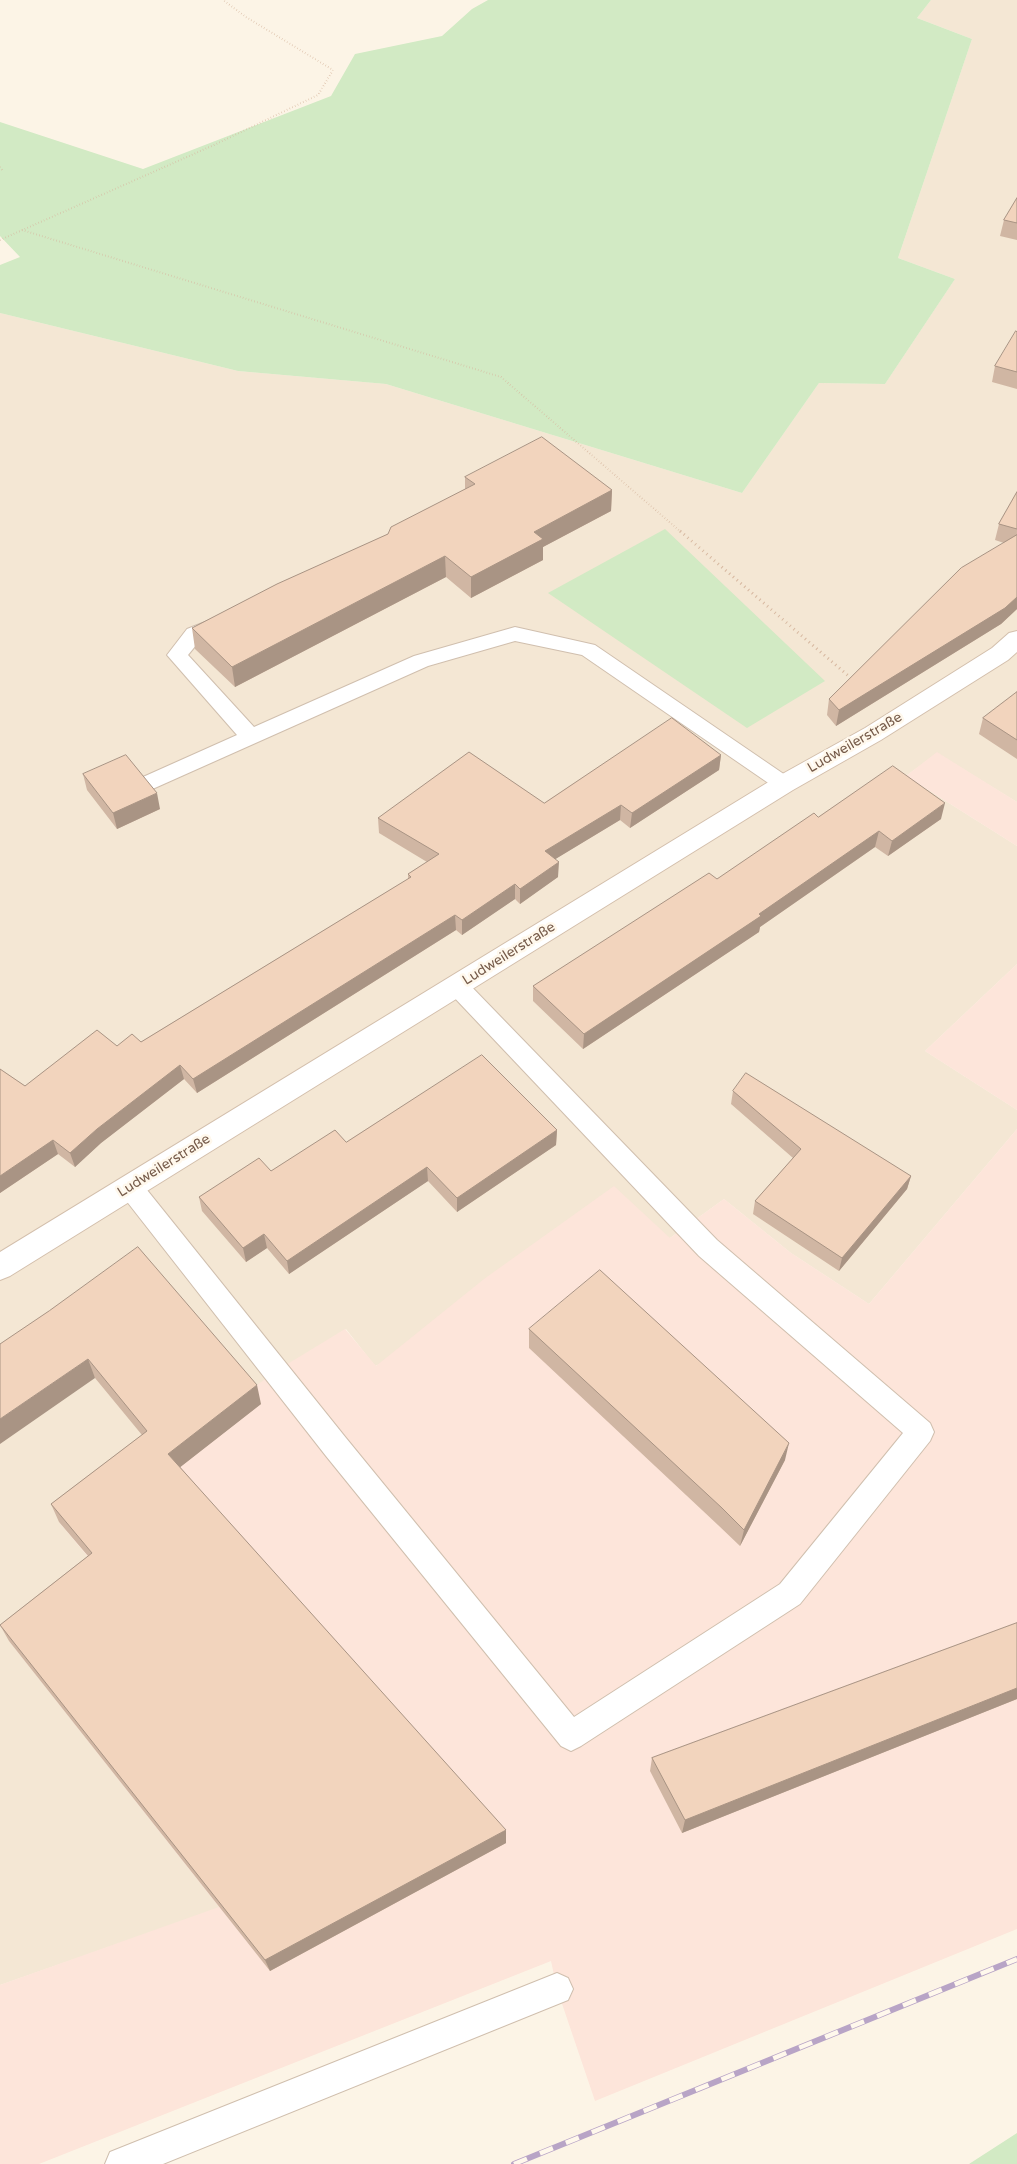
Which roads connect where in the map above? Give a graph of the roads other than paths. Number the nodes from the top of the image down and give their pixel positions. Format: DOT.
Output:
graph roads {
  1 [pos="238,616"];
  2 [pos="1017,639"];
  3 [pos="250,736"];
  4 [pos="150,782"];
  5 [pos="784,784"];
  6 [pos="456,986"];
  7 [pos="130,1187"];
  8 [pos="0,1267"];
  9 [pos="557,1989"];
  10 [pos="122,2164"];
  1 -- 3 [label="lane"];
  2 -- 5 [label="main road, Ludweilerstraße"];
  3 -- 4 [label="lane"];
  3 -- 5 [label="lane"];
  5 -- 6 [label="main road, Ludweilerstraße"];
  6 -- 7 [label="main road, Ludweilerstraße"];
  6 -- 7 [label="lane"];
  7 -- 8 [label="main road, Ludweilerstraße"];
  9 -- 10 [label="lane"];
}
